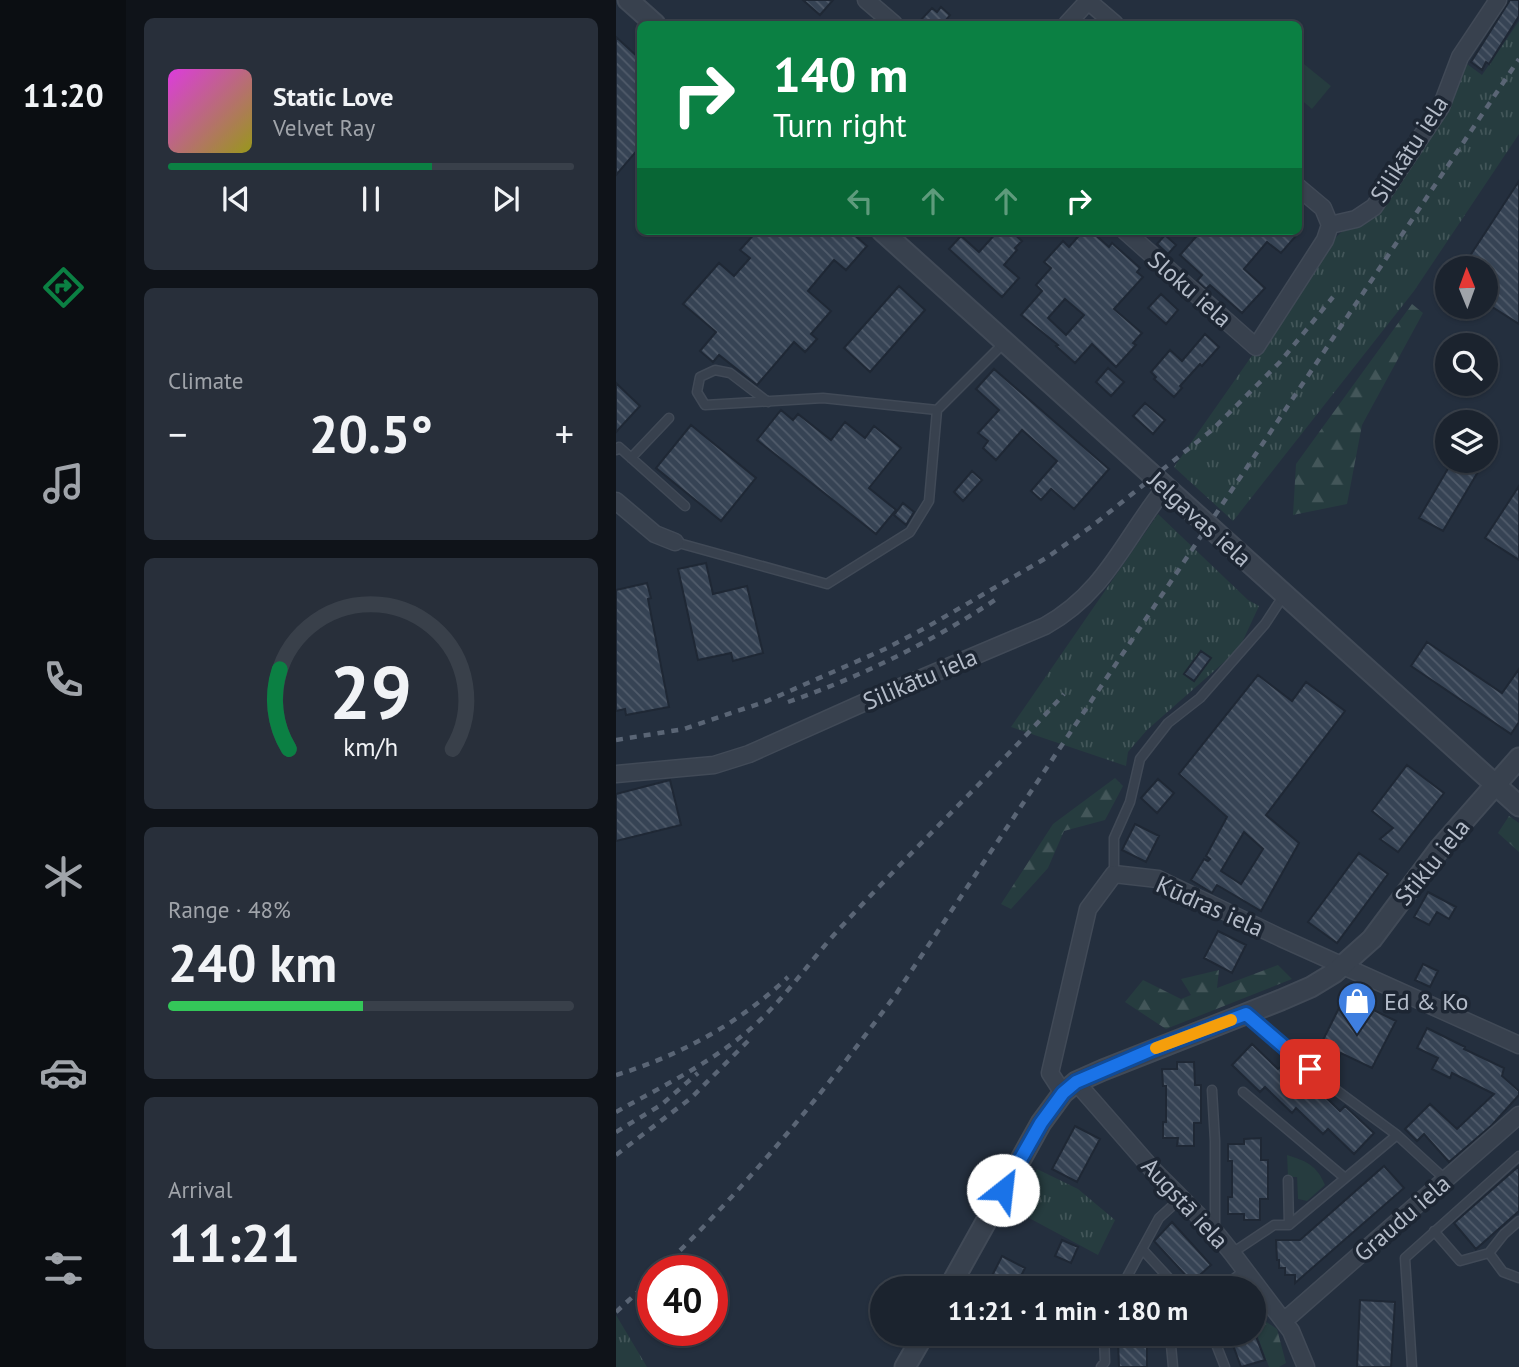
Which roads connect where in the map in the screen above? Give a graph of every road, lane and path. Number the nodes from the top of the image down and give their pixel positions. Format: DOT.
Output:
graph roads {
  1 [pos="628,0"];
  2 [pos="866,0"];
  3 [pos="1498,0"];
  4 [pos="1088,1"];
  5 [pos="652,21"];
  6 [pos="890,21"];
  7 [pos="1070,21"];
  8 [pos="1111,21"];
  9 [pos="1302,190"];
  10 [pos="1330,225"];
  11 [pos="886,235"];
  12 [pos="1130,235"];
  13 [pos="1005,342"];
  14 [pos="768,402"];
  15 [pos="937,410"];
  16 [pos="669,418"];
  17 [pos="616,450"];
  18 [pos="631,458"];
  19 [pos="1165,488"];
  20 [pos="616,501"];
  21 [pos="685,506"];
  22 [pos="675,542"];
  23 [pos="1284,595"];
  24 [pos="1519,758"];
  25 [pos="616,774"];
  26 [pos="1496,785"];
  27 [pos="1519,806"];
  28 [pos="1114,874"];
  29 [pos="1344,965"];
  30 [pos="1246,1014"];
  31 [pos="1519,1045"];
  32 [pos="1070,1088"];
  33 [pos="1212,1090"];
  34 [pos="1243,1092"];
  35 [pos="1519,1115"];
  36 [pos="1397,1135"];
  37 [pos="1519,1156"];
  38 [pos="1345,1178"];
  39 [pos="1288,1180"];
  40 [pos="1446,1180"];
  41 [pos="1181,1198"];
  42 [pos="1519,1221"];
  43 [pos="1289,1225"];
  44 [pos="1434,1231"];
  45 [pos="1215,1232"];
  46 [pos="1142,1249"];
  47 [pos="1232,1253"];
  48 [pos="1489,1253"];
  49 [pos="1245,1270"];
  50 [pos="956,1276"];
  51 [pos="1127,1276"];
  52 [pos="1167,1276"];
  53 [pos="1237,1276"];
  54 [pos="1519,1278"];
  55 [pos="1284,1321"];
  56 [pos="917,1346"];
  57 [pos="1104,1346"];
  58 [pos="1171,1346"];
  59 [pos="1217,1346"];
  60 [pos="1300,1363"];
  61 [pos="905,1367"];
  62 [pos="1101,1367"];
  63 [pos="1173,1367"];
  64 [pos="1225,1367"];
  65 [pos="1412,1367"];
  1 -- 5 [label="street"];
  2 -- 6 [label="street"];
  3 -- 10 [label="street, Silikātu iela"];
  4 -- 7 [label="street"];
  4 -- 8 [label="street"];
  9 -- 10 [label="street"];
  10 -- 12 [label="street, Sloku iela"];
  11 -- 13 [label="street, Jelgavas iela"];
  13 -- 15 [label="lane"];
  13 -- 19 [label="street, Jelgavas iela"];
  14 -- 14 [label="lane"];
  14 -- 15 [label="lane"];
  15 -- 22 [label="lane"];
  16 -- 18 [label="lane"];
  17 -- 18 [label="lane"];
  18 -- 21 [label="lane"];
  19 -- 23 [label="street, Jelgavas iela"];
  19 -- 25 [label="street, Silikātu iela"];
  20 -- 22 [label="street"];
  23 -- 26 [label="street, Jelgavas iela"];
  23 -- 28 [label="lane"];
  24 -- 26 [label="street, Stiklu iela"];
  26 -- 27 [label="street, Jelgavas iela"];
  26 -- 29 [label="street, Stiklu iela"];
  28 -- 29 [label="street, Kūdras iela"];
  28 -- 32 [label="street"];
  29 -- 30 [label="street, Stiklu iela"];
  29 -- 31 [label="street, Kūdras iela"];
  30 -- 32 [label="street, Stiklu iela"];
  30 -- 36 [label="lane"];
  32 -- 41 [label="street, Augstā iela"];
  32 -- 50 [label="street"];
  33 -- 45 [label="lane"];
  34 -- 38 [label="lane"];
  35 -- 40 [label="street, Graudu iela"];
  36 -- 38 [label="lane"];
  36 -- 40 [label="lane"];
  37 -- 44 [label="lane"];
  38 -- 43 [label="lane"];
  39 -- 43 [label="lane"];
  40 -- 55 [label="street, Graudu iela"];
  41 -- 45 [label="street, Augstā iela"];
  41 -- 46 [label="lane"];
  42 -- 48 [label="lane"];
  43 -- 47 [label="lane"];
  44 -- 48 [label="lane"];
  44 -- 65 [label="lane"];
  45 -- 47 [label="street, Augstā iela"];
  46 -- 51 [label="lane"];
  46 -- 52 [label="lane"];
  47 -- 49 [label="street, Augstā iela"];
  48 -- 54 [label="lane"];
  49 -- 53 [label="lane"];
  49 -- 55 [label="street, Augstā iela"];
  55 -- 60 [label="street, Augstā iela"];
  56 -- 61 [label="street"];
  57 -- 62 [label="lane"];
  58 -- 63 [label="lane"];
  59 -- 64 [label="lane"];
}
